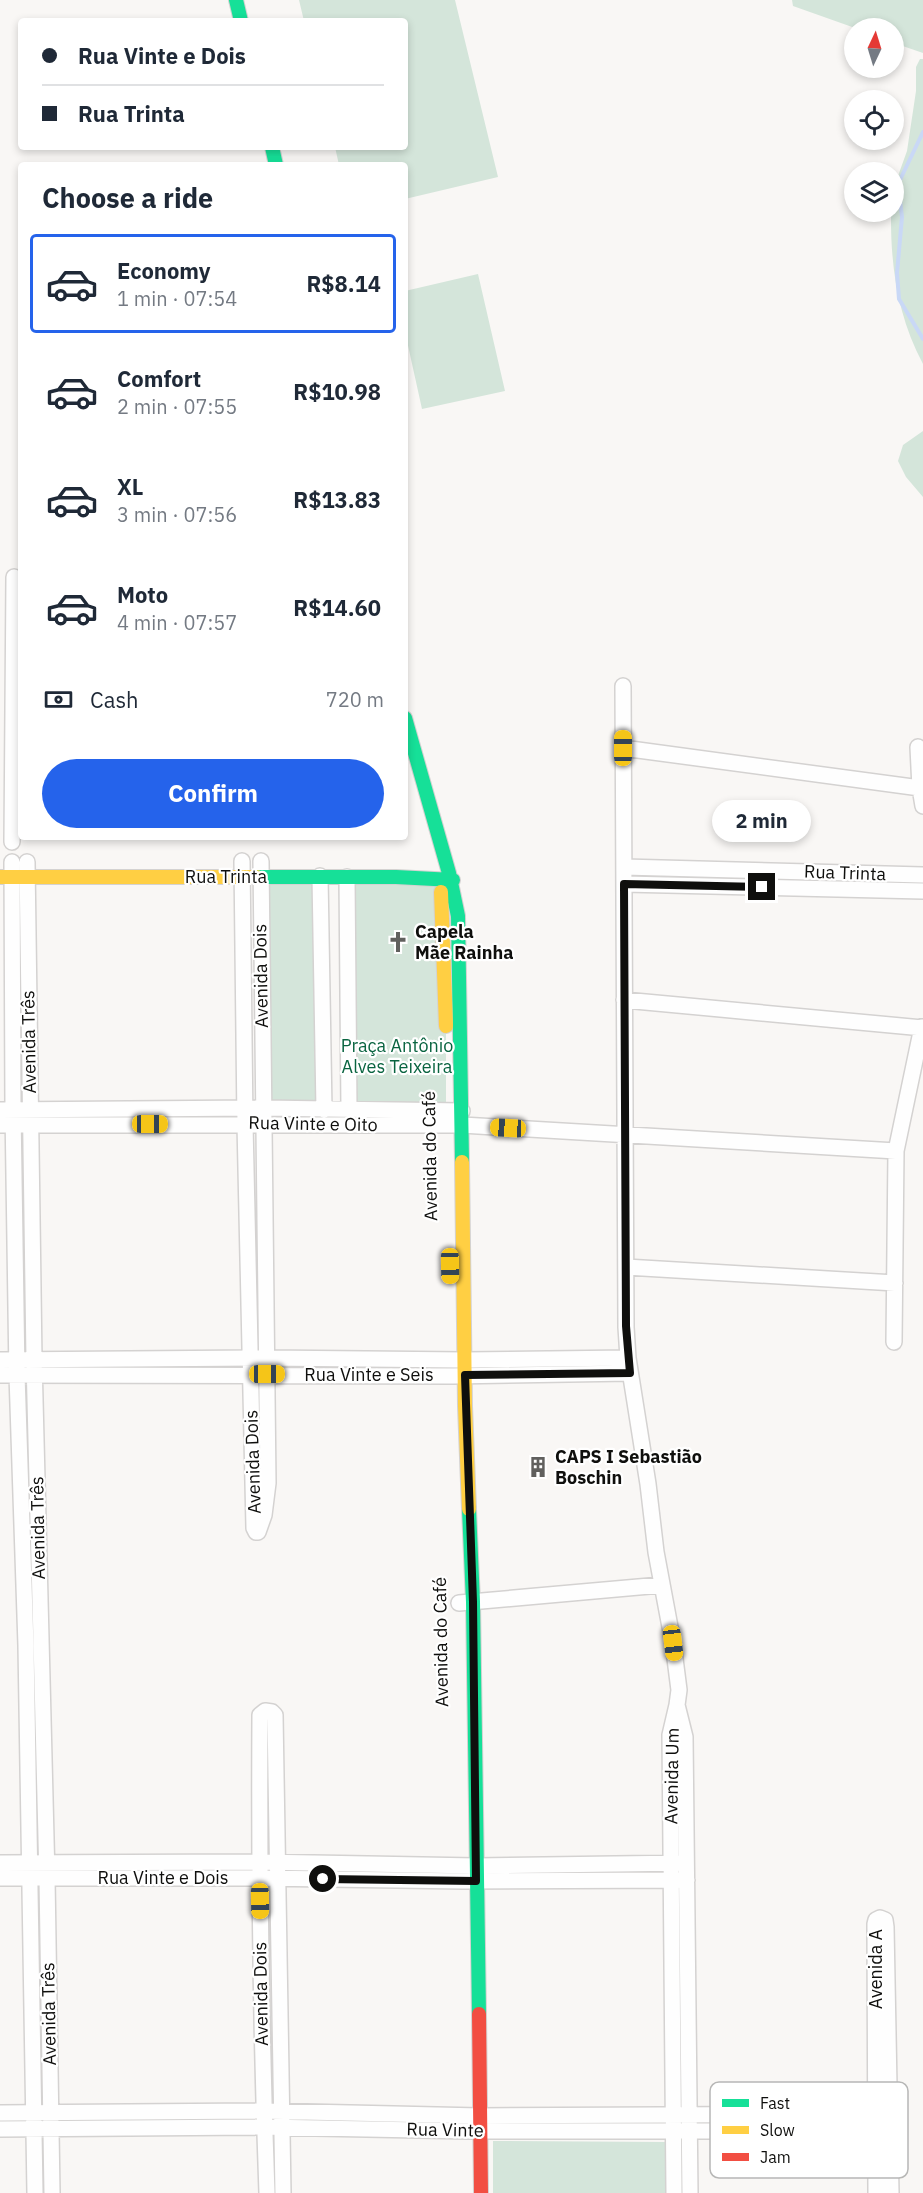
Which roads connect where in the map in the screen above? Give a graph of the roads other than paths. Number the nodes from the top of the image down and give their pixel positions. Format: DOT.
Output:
graph roads {
  1 [pos="236,0"];
  2 [pos="241,18"];
  3 [pos="12,577"];
  4 [pos="623,686"];
  5 [pos="11,721"];
  6 [pos="408,729"];
  7 [pos="918,747"];
  8 [pos="623,748"];
  9 [pos="920,788"];
  10 [pos="923,806"];
  11 [pos="12,842"];
  12 [pos="225,861"];
  13 [pos="264,866"];
  14 [pos="624,867"];
  15 [pos="17,869"];
  16 [pos="242,869"];
  17 [pos="320,876"];
  18 [pos="923,876"];
  19 [pos="347,877"];
  20 [pos="446,879"];
  21 [pos="624,884"];
  22 [pos="923,891"];
  23 [pos="624,1000"];
  24 [pos="922,1028"];
  25 [pos="446,1041"];
  26 [pos="263,1108"];
  27 [pos="324,1110"];
  28 [pos="349,1110"];
  29 [pos="245,1116"];
  30 [pos="7,1118"];
  31 [pos="31,1118"];
  32 [pos="452,1118"];
  33 [pos="263,1124"];
  34 [pos="625,1135"];
  35 [pos="896,1151"];
  36 [pos="449,1231"];
  37 [pos="626,1267"];
  38 [pos="895,1283"];
  39 [pos="894,1342"];
  40 [pos="250,1358"];
  41 [pos="266,1358"];
  42 [pos="0,1360"];
  43 [pos="629,1365"];
  44 [pos="17,1368"];
  45 [pos="35,1368"];
  46 [pos="459,1368"];
  47 [pos="250,1374"];
  48 [pos="267,1374"];
  49 [pos="0,1375"];
  50 [pos="661,1585"];
  51 [pos="462,1598"];
  52 [pos="460,1687"];
  53 [pos="260,1862"];
  54 [pos="276,1862"];
  55 [pos="0,1863"];
  56 [pos="679,1863"];
  57 [pos="29,1870"];
  58 [pos="46,1870"];
  59 [pos="470,1874"];
  60 [pos="0,1878"];
  61 [pos="260,1878"];
  62 [pos="276,1878"];
  63 [pos="679,1880"];
  64 [pos="882,2082"];
  65 [pos="884,2082"];
  66 [pos="33,2112"];
  67 [pos="0,2113"];
  68 [pos="50,2113"];
  69 [pos="681,2115"];
  70 [pos="710,2115"];
  71 [pos="264,2119"];
  72 [pos="280,2119"];
  73 [pos="474,2123"];
  74 [pos="50,2128"];
  75 [pos="0,2129"];
  76 [pos="33,2129"];
  77 [pos="674,2131"];
  78 [pos="689,2131"];
  79 [pos="710,2131"];
  80 [pos="878,2178"];
  81 [pos="889,2178"];
  82 [pos="35,2193"];
  83 [pos="52,2193"];
  84 [pos="267,2193"];
  85 [pos="283,2193"];
  86 [pos="470,2193"];
  87 [pos="481,2193"];
  88 [pos="674,2193"];
  89 [pos="690,2193"];
  90 [pos="876,2193"];
  91 [pos="891,2193"];
  1 -- 2 [label="main road"];
  3 -- 5 [label="street"];
  4 -- 8 [label="street, Avenida Um"];
  5 -- 11 [label="street"];
  6 -- 20 [label="main road, Avenida do Café"];
  7 -- 9 [label="street"];
  8 -- 9 [label="street"];
  8 -- 14 [label="street, Avenida Um"];
  9 -- 10 [label="street"];
  12 -- 16 [label="main road, Rua Trinta"];
  13 -- 16 [label="main road, Rua Trinta"];
  13 -- 17 [label="main road, Rua Trinta"];
  13 -- 26 [label="street, Avenida Dois"];
  14 -- 18 [label="street, Rua Trinta"];
  14 -- 21 [label="street, Avenida Um"];
  15 -- 16 [label="main road, Rua Trinta"];
  15 -- 30 [label="street, Avenida Três"];
  15 -- 31 [label="street, Avenida Três"];
  16 -- 29 [label="street, Avenida Dois"];
  17 -- 19 [label="main road, Rua Trinta"];
  17 -- 27 [label="street"];
  19 -- 20 [label="main road, Rua Trinta"];
  19 -- 28 [label="street"];
  20 -- 25 [label="main road, Avenida do Café"];
  20 -- 32 [label="main road, Avenida do Café"];
  21 -- 22 [label="street, Rua Trinta"];
  21 -- 23 [label="street, Avenida Um"];
  23 -- 24 [label="street"];
  23 -- 34 [label="street, Avenida Um"];
  24 -- 35 [label="street"];
  26 -- 27 [label="street, Rua Vinte e Oito"];
  26 -- 29 [label="street, Rua Vinte e Oito"];
  26 -- 33 [label="street, Avenida Dois"];
  27 -- 28 [label="street, Rua Vinte e Oito"];
  28 -- 32 [label="street, Rua Vinte e Oito"];
  29 -- 31 [label="street, Rua Vinte e Oito"];
  29 -- 33 [label="street, Rua Vinte e Oito"];
  29 -- 40 [label="street, Avenida Dois"];
  30 -- 31 [label="street, Rua Vinte e Oito"];
  30 -- 44 [label="street, Avenida Três"];
  31 -- 45 [label="street, Avenida Três"];
  32 -- 33 [label="street, Rua Vinte e Oito"];
  32 -- 34 [label="street, Rua Vinte e Oito"];
  32 -- 46 [label="main road, Avenida do Café"];
  33 -- 41 [label="street, Avenida Dois"];
  34 -- 35 [label="street, Rua Vinte e Oito"];
  34 -- 37 [label="street, Avenida Um"];
  35 -- 38 [label="street"];
  36 -- 46 [label="main road, Avenida do Café"];
  37 -- 38 [label="street"];
  37 -- 43 [label="street, Avenida Um"];
  38 -- 39 [label="street"];
  40 -- 41 [label="street, Rua Vinte e Seis"];
  40 -- 45 [label="street, Rua Vinte e Seis"];
  40 -- 47 [label="street, Avenida Dois"];
  41 -- 46 [label="street, Rua Vinte e Seis"];
  41 -- 48 [label="street, Avenida Dois"];
  42 -- 44 [label="street, Rua Vinte e Seis"];
  43 -- 46 [label="street, Rua Vinte e Seis"];
  43 -- 50 [label="street, Avenida Um"];
  44 -- 45 [label="street, Rua Vinte e Seis"];
  44 -- 49 [label="street, Rua Vinte e Seis"];
  44 -- 57 [label="street, Avenida Três"];
  45 -- 47 [label="street, Rua Vinte e Seis"];
  45 -- 58 [label="street, Avenida Três"];
  46 -- 48 [label="street, Rua Vinte e Seis"];
  46 -- 51 [label="main road, Avenida do Café"];
  46 -- 51 [label="main road, Avenida do Café"];
  47 -- 48 [label="street, Rua Vinte e Seis"];
  47 -- 48 [label="street, Avenida Dois"];
  50 -- 51 [label="street"];
  50 -- 56 [label="street, Avenida Um"];
  51 -- 59 [label="main road, Avenida do Café"];
  52 -- 59 [label="main road, Avenida do Café"];
  53 -- 54 [label="street, Rua Vinte e Dois"];
  53 -- 54 [label="street, Avenida Dois"];
  53 -- 58 [label="street, Rua Vinte e Dois"];
  53 -- 61 [label="street, Avenida Dois"];
  54 -- 59 [label="street, Rua Vinte e Dois"];
  54 -- 62 [label="street, Avenida Dois"];
  55 -- 57 [label="street, Rua Vinte e Dois"];
  56 -- 59 [label="street, Rua Vinte e Dois"];
  56 -- 63 [label="street, Avenida Um"];
  57 -- 58 [label="street, Rua Vinte e Dois"];
  57 -- 60 [label="street, Rua Vinte e Dois"];
  57 -- 66 [label="street, Avenida Três"];
  58 -- 61 [label="street, Rua Vinte e Dois"];
  58 -- 68 [label="street, Avenida Três"];
  59 -- 62 [label="street, Rua Vinte e Dois"];
  59 -- 63 [label="street, Rua Vinte e Dois"];
  59 -- 73 [label="main road, Avenida do Café"];
  61 -- 62 [label="street, Rua Vinte e Dois"];
  61 -- 71 [label="street, Avenida Dois"];
  62 -- 72 [label="street, Avenida Dois"];
  63 -- 69 [label="street, Avenida Um"];
  64 -- 65 [label="street, Avenida A"];
  66 -- 67 [label="street, Rua Vinte"];
  66 -- 68 [label="street, Rua Vinte"];
  66 -- 76 [label="street, Avenida Três"];
  68 -- 71 [label="street, Rua Vinte"];
  68 -- 74 [label="street, Avenida Três"];
  69 -- 70 [label="street, Rua Vinte"];
  69 -- 73 [label="street, Rua Vinte"];
  69 -- 77 [label="street, Avenida Um"];
  69 -- 78 [label="street, Avenida Um"];
  71 -- 72 [label="street, Rua Vinte"];
  71 -- 74 [label="street, Rua Vinte"];
  71 -- 84 [label="street, Avenida Dois"];
  72 -- 73 [label="street, Rua Vinte"];
  72 -- 85 [label="street, Avenida Dois"];
  73 -- 77 [label="street, Rua Vinte"];
  73 -- 86 [label="main road, Avenida do Café"];
  73 -- 87 [label="main road, Avenida do Café"];
  74 -- 76 [label="street, Rua Vinte"];
  74 -- 83 [label="street, Avenida Três"];
  75 -- 76 [label="street, Rua Vinte"];
  76 -- 82 [label="street, Avenida Três"];
  77 -- 78 [label="street, Rua Vinte"];
  77 -- 88 [label="street, Avenida Um"];
  78 -- 79 [label="street, Rua Vinte"];
  78 -- 89 [label="street, Avenida Um"];
  80 -- 90 [label="street, Avenida A"];
  81 -- 91 [label="street, Avenida A"];
}
